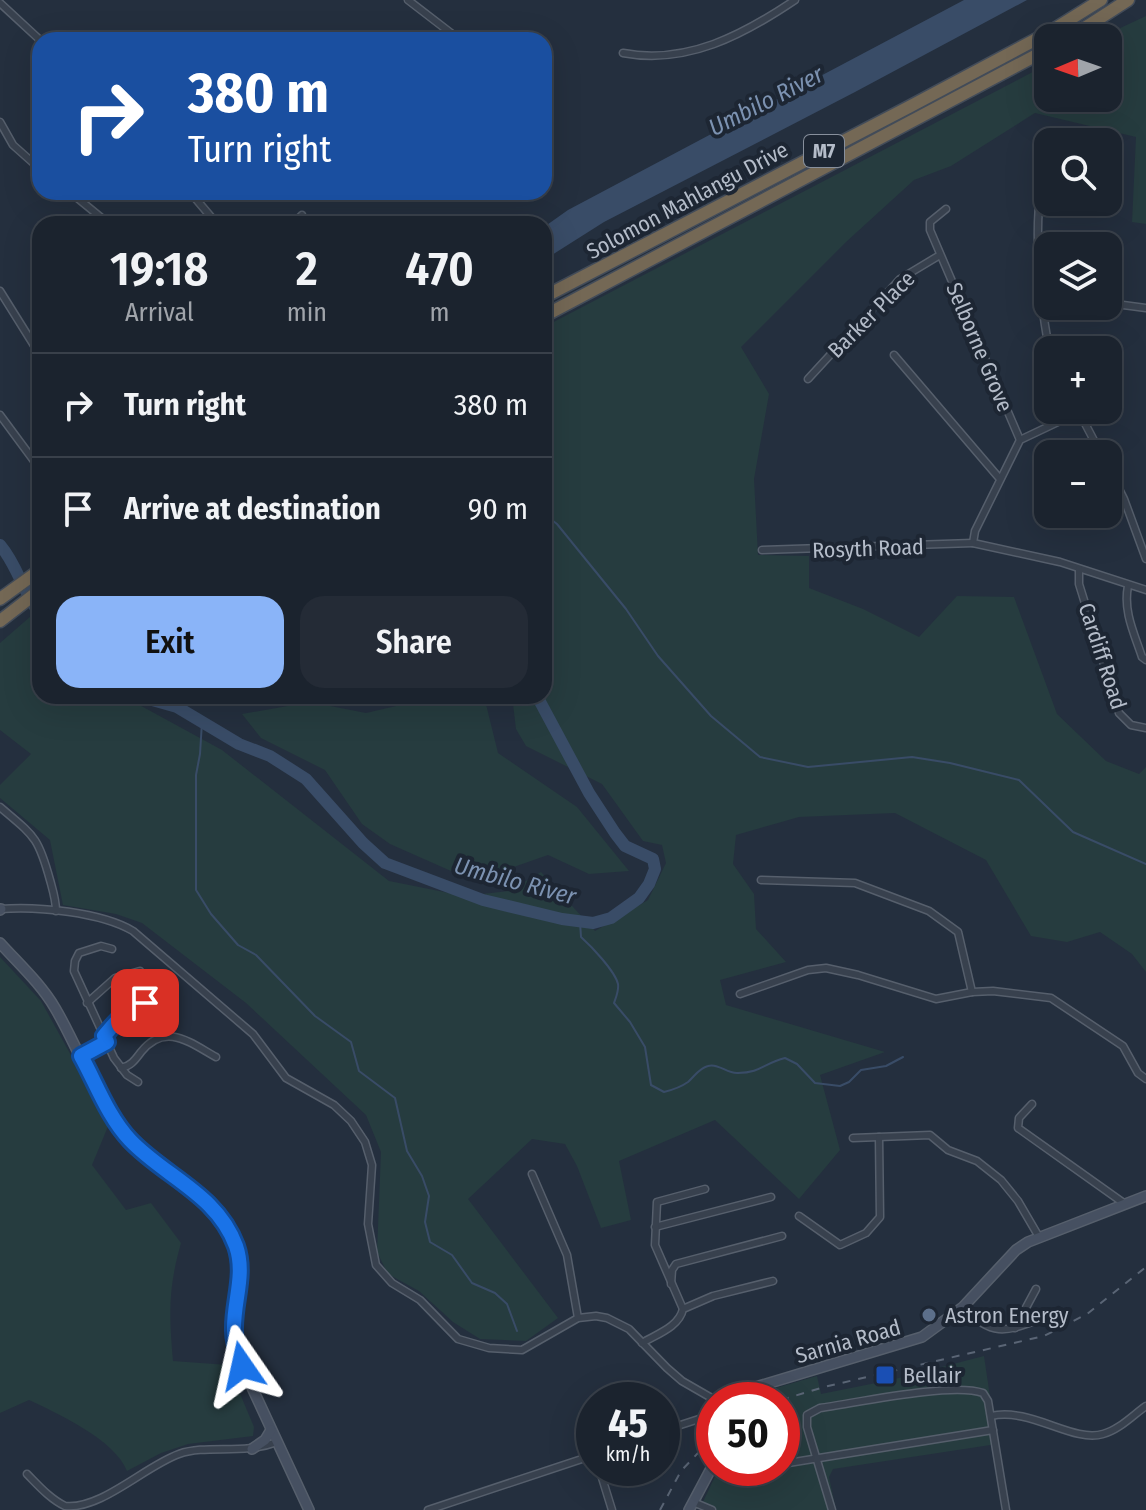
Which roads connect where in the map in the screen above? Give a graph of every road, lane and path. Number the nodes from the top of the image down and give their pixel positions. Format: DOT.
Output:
graph roads {
  1 [pos="408,0"];
  2 [pos="795,0"];
  3 [pos="1101,0"];
  4 [pos="1128,0"];
  5 [pos="0,3"];
  6 [pos="1091,24"];
  7 [pos="450,32"];
  8 [pos="32,33"];
  9 [pos="623,53"];
  10 [pos="1034,56"];
  11 [pos="0,122"];
  12 [pos="32,163"];
  13 [pos="80,200"];
  14 [pos="197,200"];
  15 [pos="946,209"];
  16 [pos="99,216"];
  17 [pos="210,216"];
  18 [pos="940,255"];
  19 [pos="0,291"];
  20 [pos="552,293"];
  21 [pos="1122,305"];
  22 [pos="1146,308"];
  23 [pos="552,312"];
  24 [pos="32,342"];
  25 [pos="894,355"];
  26 [pos="808,379"];
  27 [pos="0,415"];
  28 [pos="1052,424"];
  29 [pos="1020,440"];
  30 [pos="32,458"];
  31 [pos="1000,479"];
  32 [pos="1122,495"];
  33 [pos="973,543"];
  34 [pos="762,550"];
  35 [pos="1146,559"];
  36 [pos="1079,569"];
  37 [pos="32,576"];
  38 [pos="1128,586"];
  39 [pos="1146,590"];
  40 [pos="32,596"];
  41 [pos="0,599"];
  42 [pos="0,621"];
  43 [pos="1146,660"];
  44 [pos="1146,728"];
  45 [pos="0,807"];
  46 [pos="761,880"];
  47 [pos="0,910"];
  48 [pos="56,911"];
  49 [pos="0,943"];
  50 [pos="112,949"];
  51 [pos="140,971"];
  52 [pos="972,992"];
  53 [pos="740,994"];
  54 [pos="87,1003"];
  55 [pos="165,1011"];
  56 [pos="106,1039"];
  57 [pos="81,1056"];
  58 [pos="216,1057"];
  59 [pos="121,1068"];
  60 [pos="1146,1079"];
  61 [pos="138,1082"];
  62 [pos="1032,1104"];
  63 [pos="879,1137"];
  64 [pos="853,1138"];
  65 [pos="532,1174"];
  66 [pos="705,1189"];
  67 [pos="1146,1196"];
  68 [pos="771,1197"];
  69 [pos="1125,1204"];
  70 [pos="799,1216"];
  71 [pos="655,1227"];
  72 [pos="782,1236"];
  73 [pos="1039,1237"];
  74 [pos="773,1281"];
  75 [pos="671,1284"];
  76 [pos="1036,1289"];
  77 [pos="963,1307"];
  78 [pos="683,1309"];
  79 [pos="1046,1317"];
  80 [pos="578,1318"];
  81 [pos="1015,1328"];
  82 [pos="642,1343"];
  83 [pos="772,1382"];
  84 [pos="696,1389"];
  85 [pos="1146,1406"];
  86 [pos="991,1416"];
  87 [pos="271,1430"];
  88 [pos="993,1430"];
  89 [pos="277,1442"];
  90 [pos="252,1449"];
  91 [pos="816,1459"];
  92 [pos="576,1461"];
  93 [pos="800,1461"];
  94 [pos="27,1474"];
  95 [pos="605,1486"];
  96 [pos="702,1486"];
  97 [pos="691,1506"];
  98 [pos="84,1510"];
  99 [pos="309,1510"];
  100 [pos="428,1510"];
  101 [pos="612,1510"];
  102 [pos="712,1510"];
  103 [pos="832,1510"];
  104 [pos="1006,1510"];
  1 -- 7 [label="street"];
  2 -- 9 [label="street"];
  3 -- 20 [label="highway, Solomon Mahlangu Drive / M7"];
  4 -- 6 [label="highway"];
  5 -- 8 [label="street"];
  10 -- 23 [label="highway, Solomon Mahlangu Drive / M7"];
  11 -- 12 [label="street"];
  13 -- 16 [label="street"];
  14 -- 17 [label="street"];
  15 -- 18 [label="street, Selborne Grove"];
  18 -- 26 [label="street, Barker Place"];
  18 -- 29 [label="street, Selborne Grove"];
  19 -- 24 [label="street"];
  21 -- 22 [label="street"];
  25 -- 31 [label="street"];
  27 -- 30 [label="street"];
  28 -- 29 [label="street"];
  29 -- 31 [label="street"];
  31 -- 33 [label="street"];
  32 -- 35 [label="street"];
  33 -- 34 [label="street, Rosyth Road"];
  33 -- 36 [label="street, Cardiff Road"];
  36 -- 38 [label="street, Cardiff Road"];
  36 -- 44 [label="street, Cardiff Road"];
  37 -- 41 [label="highway"];
  38 -- 39 [label="street, Cardiff Road"];
  38 -- 43 [label="street"];
  40 -- 42 [label="highway"];
  45 -- 48 [label="street"];
  46 -- 52 [label="street"];
  47 -- 48 [label="street"];
  48 -- 80 [label="street"];
  49 -- 57 [label="main road"];
  50 -- 54 [label="street"];
  51 -- 54 [label="street"];
  52 -- 53 [label="street"];
  52 -- 60 [label="street"];
  54 -- 56 [label="street"];
  55 -- 56 [label="street"];
  56 -- 57 [label="street"];
  56 -- 59 [label="street"];
  57 -- 87 [label="main road"];
  58 -- 59 [label="street"];
  59 -- 61 [label="street"];
  62 -- 69 [label="street"];
  63 -- 64 [label="street"];
  63 -- 70 [label="street"];
  63 -- 73 [label="street"];
  65 -- 80 [label="street"];
  66 -- 71 [label="street"];
  67 -- 69 [label="main road, Sarnia Road"];
  68 -- 71 [label="street"];
  69 -- 73 [label="main road, Sarnia Road"];
  71 -- 75 [label="street"];
  72 -- 75 [label="street"];
  73 -- 77 [label="main road, Sarnia Road"];
  74 -- 78 [label="street"];
  75 -- 78 [label="street"];
  76 -- 81 [label="street"];
  77 -- 81 [label="street"];
  77 -- 83 [label="main road, Sarnia Road"];
  78 -- 82 [label="street"];
  79 -- 81 [label="street"];
  80 -- 82 [label="street"];
  82 -- 84 [label="street"];
  85 -- 86 [label="street"];
  86 -- 88 [label="street"];
  86 -- 91 [label="street"];
  87 -- 89 [label="main road"];
  87 -- 90 [label="main road"];
  88 -- 91 [label="street"];
  88 -- 104 [label="street"];
  89 -- 90 [label="street"];
  89 -- 99 [label="main road"];
  90 -- 98 [label="street"];
  91 -- 93 [label="street"];
  91 -- 103 [label="street"];
  92 -- 100 [label="street"];
  94 -- 98 [label="street"];
  95 -- 101 [label="street"];
  96 -- 97 [label="main road"];
  97 -- 102 [label="street"];
}
